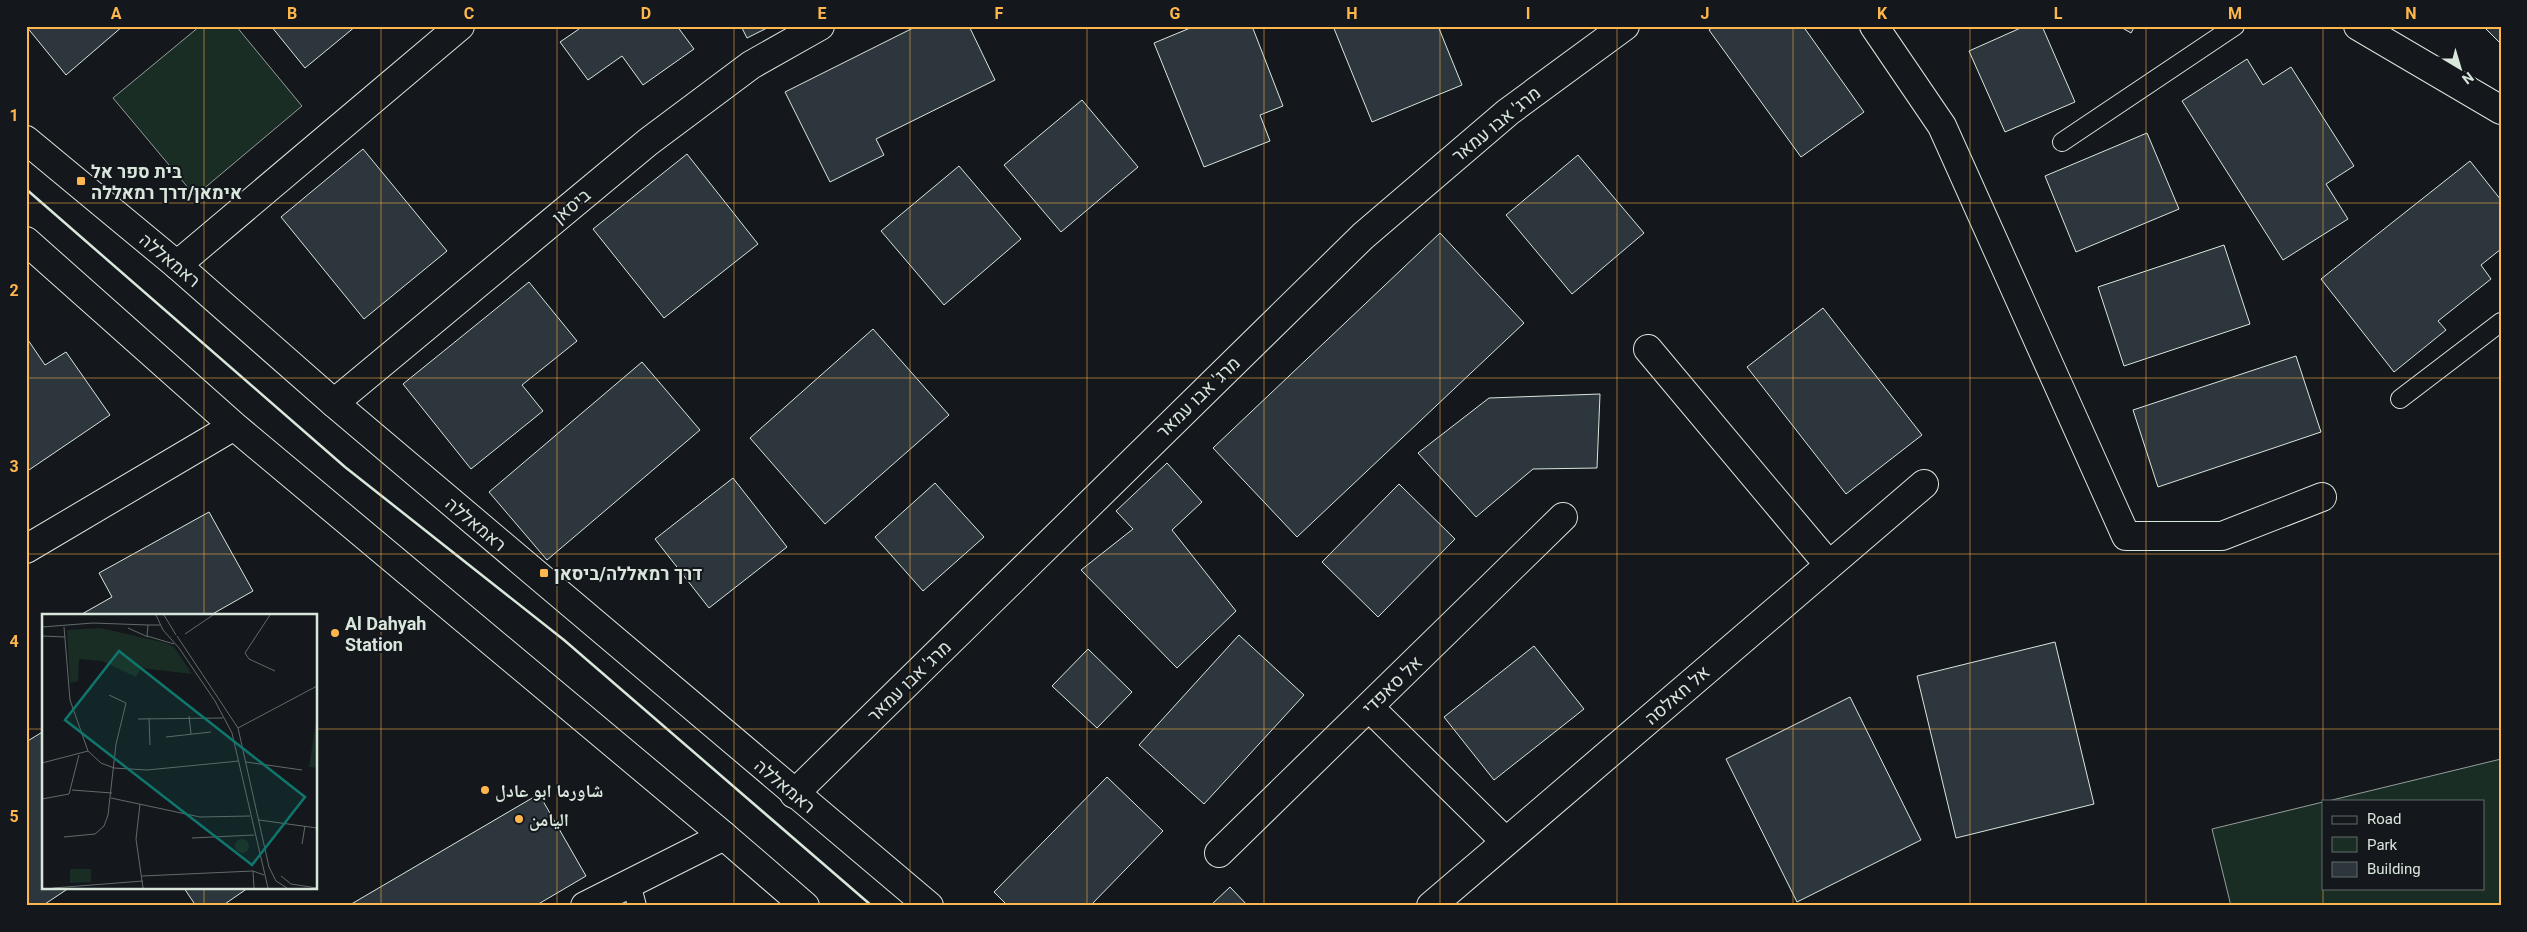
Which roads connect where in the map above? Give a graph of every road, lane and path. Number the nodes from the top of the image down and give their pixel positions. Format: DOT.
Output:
graph roads {
  1 [pos="460,26"];
  2 [pos="820,26"];
  3 [pos="1625,26"];
  4 [pos="1874,26"];
  5 [pos="2235,26"];
  6 [pos="2358,26"];
  7 [pos="2501,110"];
  8 [pos="26,140"];
  9 [pos="2062,142"];
  10 [pos="26,241"];
  11 [pos="177,265"];
  12 [pos="2501,322"];
  13 [pos="1648,349"];
  14 [pos="2400,399"];
  15 [pos="334,403"];
  16 [pos="234,426"];
  17 [pos="1924,484"];
  18 [pos="2322,497"];
  19 [pos="1563,517"];
  20 [pos="26,548"];
  21 [pos="1829,566"];
  22 [pos="1369,707"];
  23 [pos="794,794"];
  24 [pos="724,836"];
  25 [pos="1506,842"];
  26 [pos="1219,853"];
  27 [pos="634,894"];
  28 [pos="585,906"];
  29 [pos="805,906"];
  30 [pos="929,906"];
  31 [pos="1431,906"];
  1 -- 11 [label="main road"];
  2 -- 15 [label="main road, ביסאן"];
  3 -- 23 [label="main road, מרג' אבו עמאר"];
  4 -- 18 [label="main road"];
  5 -- 9 [label="lane"];
  6 -- 7 [label="main road"];
  8 -- 11 [label="main road, ראמאללה"];
  10 -- 16 [label="main road"];
  11 -- 15 [label="main road, ראמאללה"];
  12 -- 14 [label="lane"];
  13 -- 21 [label="main road"];
  15 -- 23 [label="main road, ראמאללה"];
  16 -- 20 [label="main road"];
  16 -- 24 [label="main road"];
  17 -- 21 [label="main road, אל חאלסה"];
  19 -- 22 [label="main road, אל סאפדי"];
  21 -- 25 [label="main road, אל חאלסה"];
  22 -- 25 [label="main road"];
  22 -- 26 [label="main road, אל סאפדי"];
  23 -- 30 [label="main road, ראמאללה"];
  24 -- 27 [label="main road"];
  24 -- 29 [label="main road"];
  25 -- 31 [label="main road, אל חאלסה"];
  27 -- 28 [label="main road"];
}
